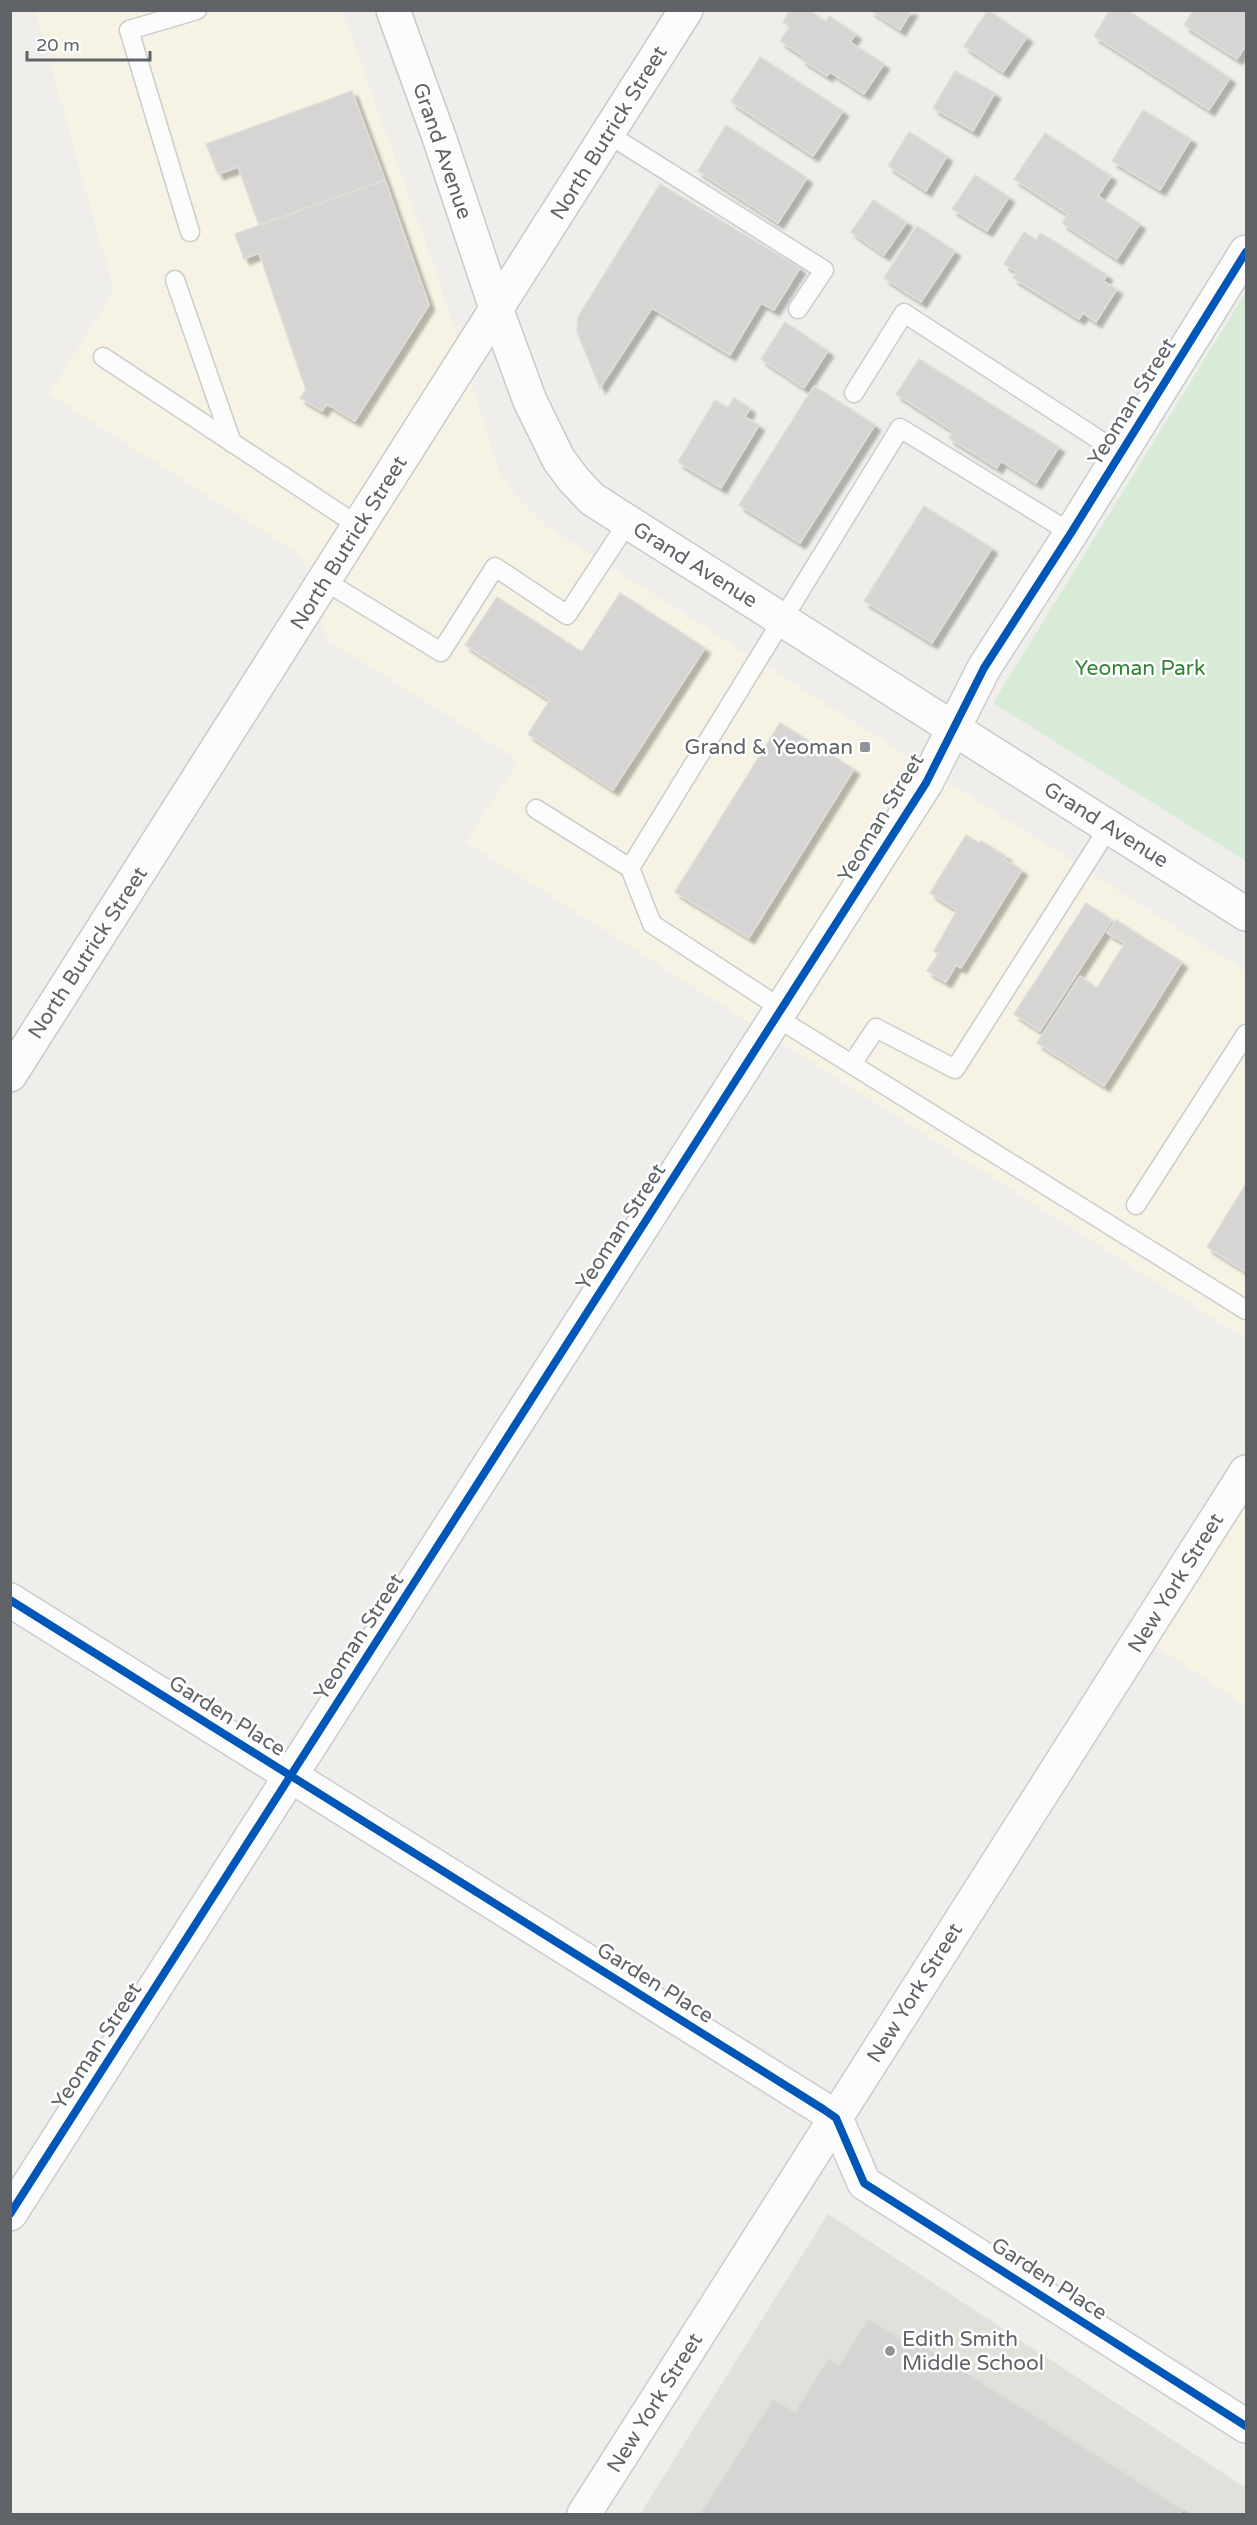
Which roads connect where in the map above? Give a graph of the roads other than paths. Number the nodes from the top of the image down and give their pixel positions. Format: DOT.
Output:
graph roads {
  1 [pos="393,10"];
  2 [pos="686,10"];
  3 [pos="191,11"];
  4 [pos="609,134"];
  5 [pos="190,232"];
  6 [pos="1246,252"];
  7 [pos="175,280"];
  8 [pos="798,309"];
  9 [pos="497,311"];
  10 [pos="103,357"];
  11 [pos="854,393"];
  12 [pos="232,442"];
  13 [pos="1121,454"];
  14 [pos="628,522"];
  15 [pos="360,527"];
  16 [pos="1071,533"];
  17 [pos="325,581"];
  18 [pos="781,620"];
  19 [pos="954,728"];
  20 [pos="536,809"];
  21 [pos="1109,827"];
  22 [pos="630,868"];
  23 [pos="1246,914"];
  24 [pos="779,1013"];
  25 [pos="1246,1034"];
  26 [pos="852,1064"];
  27 [pos="10,1075"];
  28 [pos="1137,1205"];
  29 [pos="1246,1310"];
  30 [pos="1246,1472"];
  31 [pos="10,1600"];
  32 [pos="291,1778"];
  33 [pos="836,2118"];
  34 [pos="10,2214"];
  35 [pos="1246,2426"];
  36 [pos="584,2514"];
  1 -- 9 [label="street, Grand Avenue"];
  2 -- 4 [label="street, North Butrick Street"];
  3 -- 5 [label="lane"];
  4 -- 8 [label="lane"];
  4 -- 9 [label="street, North Butrick Street"];
  6 -- 13 [label="street, Yeoman Street"];
  7 -- 12 [label="lane"];
  9 -- 14 [label="street, Grand Avenue"];
  9 -- 15 [label="street, North Butrick Street"];
  10 -- 12 [label="lane"];
  11 -- 13 [label="lane"];
  12 -- 15 [label="lane"];
  13 -- 16 [label="street, Yeoman Street"];
  14 -- 17 [label="lane"];
  14 -- 18 [label="street, Grand Avenue"];
  15 -- 17 [label="street, North Butrick Street"];
  16 -- 18 [label="lane"];
  16 -- 19 [label="street, Yeoman Street"];
  17 -- 27 [label="street, North Butrick Street"];
  18 -- 19 [label="street, Grand Avenue"];
  18 -- 22 [label="lane"];
  19 -- 21 [label="street, Grand Avenue"];
  19 -- 24 [label="street, Yeoman Street"];
  20 -- 22 [label="lane"];
  21 -- 23 [label="street, Grand Avenue"];
  21 -- 26 [label="lane"];
  22 -- 24 [label="lane"];
  24 -- 26 [label="lane"];
  24 -- 32 [label="street, Yeoman Street"];
  25 -- 28 [label="lane"];
  26 -- 29 [label="lane"];
  30 -- 33 [label="street, New York Street"];
  31 -- 32 [label="street, Garden Place"];
  32 -- 33 [label="street, Garden Place"];
  32 -- 34 [label="street, Yeoman Street"];
  33 -- 35 [label="street, Garden Place"];
  33 -- 36 [label="street, New York Street"];
}
